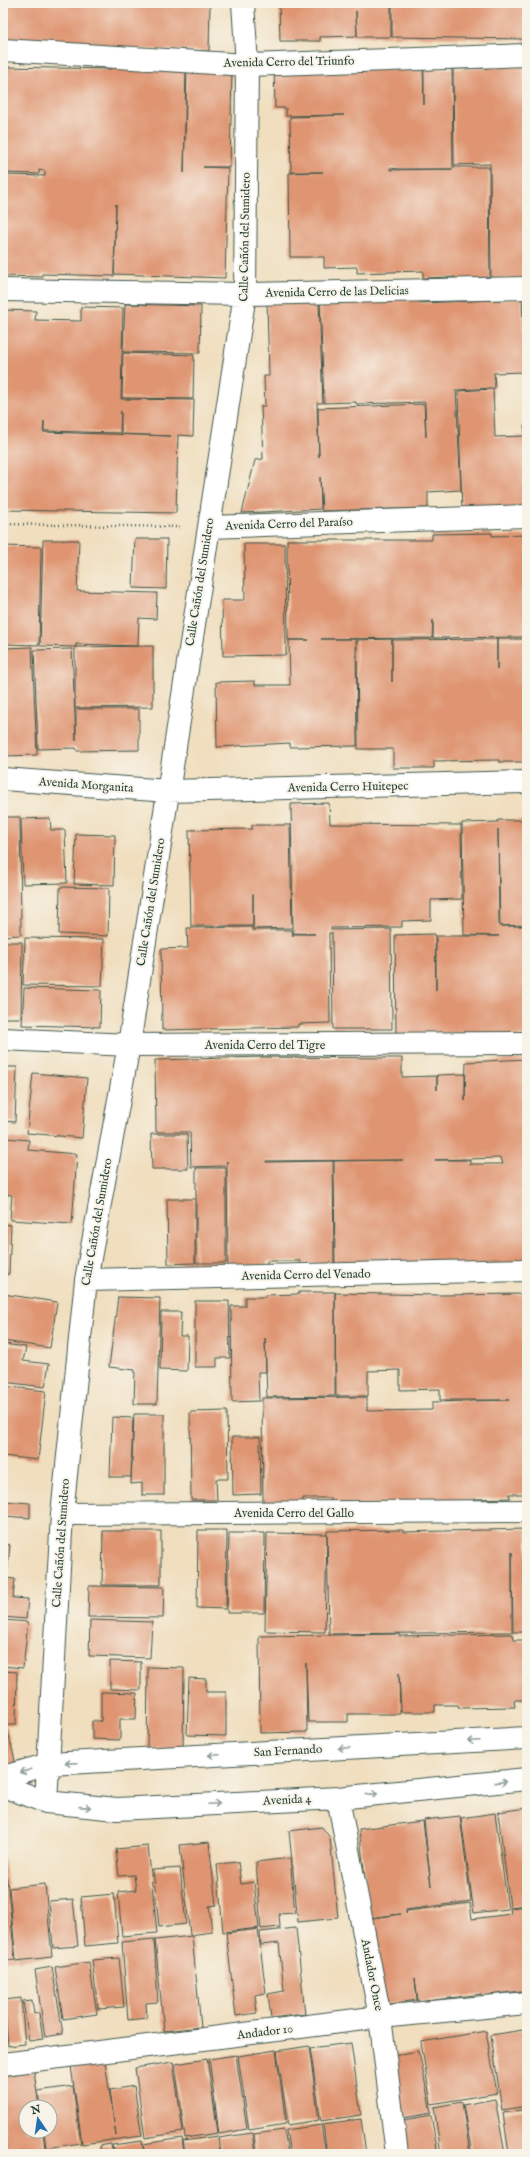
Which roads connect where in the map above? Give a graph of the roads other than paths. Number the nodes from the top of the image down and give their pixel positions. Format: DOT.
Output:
graph roads {
  1 [pos="243,3"];
  2 [pos="3,50"];
  3 [pos="527,55"];
  4 [pos="247,65"];
  5 [pos="527,288"];
  6 [pos="3,290"];
  7 [pos="245,294"];
  8 [pos="527,516"];
  9 [pos="209,527"];
  10 [pos="3,779"];
  11 [pos="527,782"];
  12 [pos="168,791"];
  13 [pos="3,1040"];
  14 [pos="527,1043"];
  15 [pos="129,1045"];
  16 [pos="527,1270"];
  17 [pos="86,1280"];
  18 [pos="527,1511"];
  19 [pos="62,1514"];
  20 [pos="527,1738"];
  21 [pos="49,1764"];
  22 [pos="3,1777"];
  23 [pos="527,1780"];
  24 [pos="3,1786"];
  25 [pos="338,1798"];
  26 [pos="46,1802"];
  27 [pos="527,2003"];
  28 [pos="380,2018"];
  29 [pos="3,2064"];
  30 [pos="397,2154"];
  1 -- 4 [label="street, Calle Cañón del Sumidero"];
  2 -- 4 [label="street, Avenida Cerro del Triunfo"];
  3 -- 4 [label="street, Avenida Cerro del Triunfo"];
  4 -- 7 [label="street, Calle Cañón del Sumidero"];
  5 -- 7 [label="street, Avenida Cerro de las Delicias"];
  6 -- 7 [label="street, Avenida Cerro de las Delicias"];
  7 -- 9 [label="street, Calle Cañón del Sumidero"];
  8 -- 9 [label="street, Avenida Cerro del Paraíso"];
  9 -- 12 [label="street, Calle Cañón del Sumidero"];
  10 -- 12 [label="street, Avenida Morganita"];
  11 -- 12 [label="street, Avenida Cerro Huitepec"];
  12 -- 15 [label="street, Calle Cañón del Sumidero"];
  13 -- 15 [label="street, Avenida Cerro del Tigre"];
  14 -- 15 [label="street, Avenida Cerro del Tigre"];
  15 -- 17 [label="street, Calle Cañón del Sumidero"];
  16 -- 17 [label="street, Avenida Cerro del Venado"];
  17 -- 19 [label="street, Calle Cañón del Sumidero"];
  18 -- 19 [label="street, Avenida Cerro del Gallo"];
  19 -- 21 [label="street, Calle Cañón del Sumidero"];
  20 -- 21 [label="street, San Fernando, one-way"];
  21 -- 22 [label="street, San Fernando, one-way"];
  21 -- 26 [label="street, Calle Cañón del Sumidero"];
  25 -- 23 [label="street, Avenida 4, one-way"];
  24 -- 26 [label="street, Avenida 4"];
  26 -- 25 [label="street, Avenida 4, one-way"];
  25 -- 28 [label="street, Andador Once"];
  27 -- 28 [label="street, Andador 10"];
  28 -- 29 [label="street, Andador 10"];
  28 -- 30 [label="street, Andador Once"];
}
